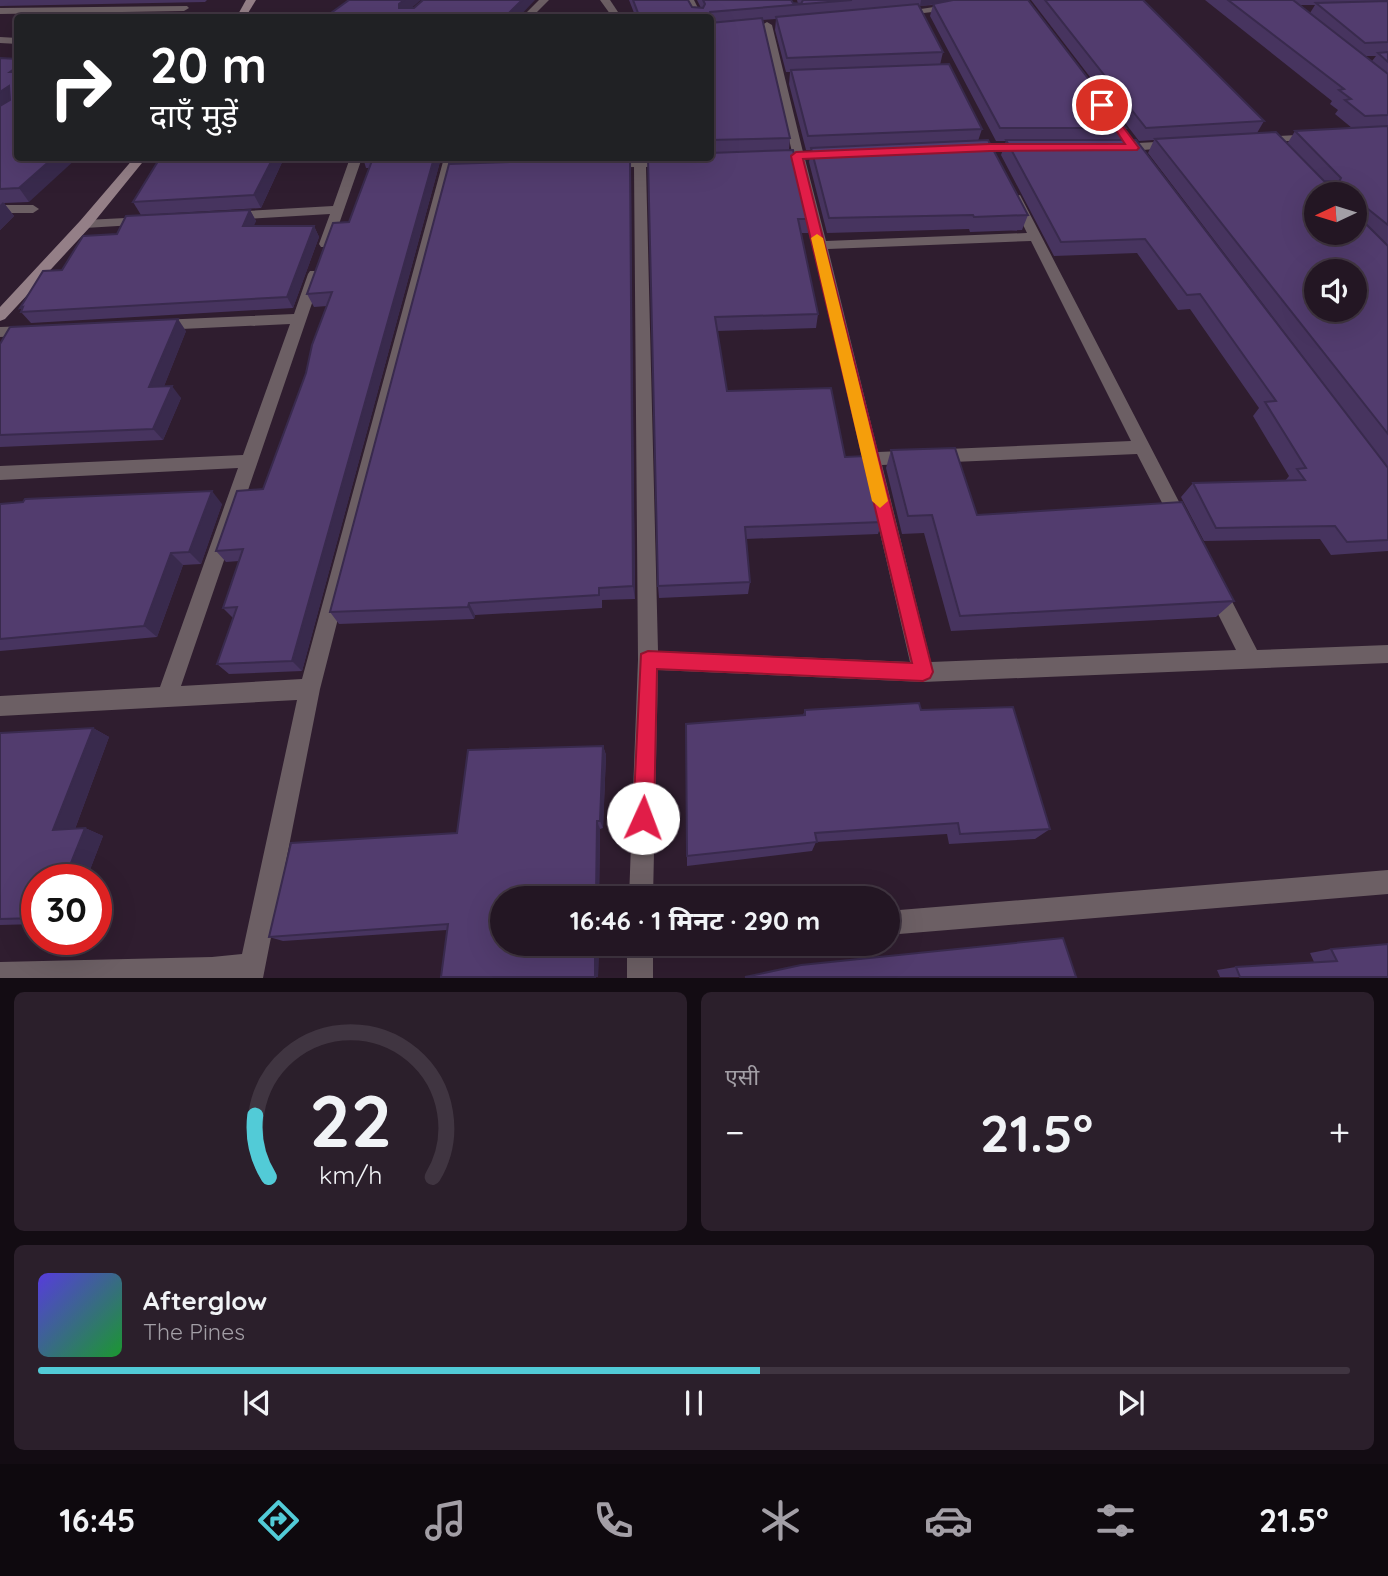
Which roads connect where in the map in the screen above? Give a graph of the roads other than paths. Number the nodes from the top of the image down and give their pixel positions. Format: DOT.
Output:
graph roads {
  1 [pos="39,0"];
  2 [pos="544,0"];
  3 [pos="971,5"];
  4 [pos="184,8"];
  5 [pos="0,11"];
  6 [pos="28,11"];
  7 [pos="529,14"];
  8 [pos="882,15"];
  9 [pos="767,25"];
  10 [pos="1322,137"];
  11 [pos="1242,141"];
  12 [pos="987,142"];
  13 [pos="1188,144"];
  14 [pos="1042,148"];
  15 [pos="1107,148"];
  16 [pos="948,149"];
  17 [pos="852,153"];
  18 [pos="796,156"];
  19 [pos="757,158"];
  20 [pos="138,161"];
  21 [pos="355,161"];
  22 [pos="632,161"];
  23 [pos="640,161"];
  24 [pos="598,165"];
  25 [pos="451,168"];
  26 [pos="0,209"];
  27 [pos="33,209"];
  28 [pos="338,210"];
  29 [pos="216,217"];
  30 [pos="163,220"];
  31 [pos="86,224"];
  32 [pos="1036,237"];
  33 [pos="818,245"];
  34 [pos="0,316"];
  35 [pos="299,319"];
  36 [pos="146,326"];
  37 [pos="49,330"];
  38 [pos="0,332"];
  39 [pos="1143,447"];
  40 [pos="869,459"];
  41 [pos="250,461"];
  42 [pos="0,473"];
  43 [pos="1191,541"];
  44 [pos="1209,576"];
  45 [pos="1388,654"];
  46 [pos="1251,659"];
  47 [pos="648,660"];
  48 [pos="923,672"];
  49 [pos="310,689"];
  50 [pos="167,696"];
  51 [pos="0,706"];
  52 [pos="1388,882"];
  53 [pos="641,886"];
  54 [pos="900,922"];
  55 [pos="640,956"];
  56 [pos="251,971"];
  57 [pos="0,975"];
  58 [pos="640,978"];
  1 -- 6 [label="street"];
  2 -- 7 [label="street"];
  3 -- 8 [label="street"];
  4 -- 6 [label="street"];
  5 -- 6 [label="street"];
  9 -- 18 [label="street"];
  10 -- 11 [label="street"];
  12 -- 14 [label="street"];
  12 -- 16 [label="street"];
  12 -- 32 [label="street"];
  13 -- 15 [label="street"];
  17 -- 18 [label="street"];
  18 -- 19 [label="street"];
  18 -- 33 [label="street"];
  20 -- 31 [label="street"];
  21 -- 28 [label="street"];
  22 -- 24 [label="street"];
  23 -- 47 [label="street"];
  25 -- 49 [label="street"];
  26 -- 27 [label="street"];
  28 -- 29 [label="street"];
  28 -- 35 [label="street"];
  30 -- 31 [label="street"];
  31 -- 34 [label="street"];
  32 -- 33 [label="street"];
  32 -- 39 [label="street"];
  33 -- 40 [label="street"];
  35 -- 36 [label="street"];
  35 -- 41 [label="street"];
  37 -- 38 [label="street"];
  39 -- 40 [label="street"];
  39 -- 43 [label="street"];
  40 -- 48 [label="street"];
  41 -- 42 [label="street"];
  41 -- 50 [label="street"];
  44 -- 46 [label="street"];
  45 -- 46 [label="street"];
  46 -- 48 [label="street"];
  47 -- 48 [label="street"];
  47 -- 53 [label="street"];
  49 -- 50 [label="street"];
  49 -- 56 [label="street"];
  50 -- 51 [label="street"];
  52 -- 54 [label="street"];
  55 -- 58 [label="street"];
  56 -- 57 [label="street"];
}
